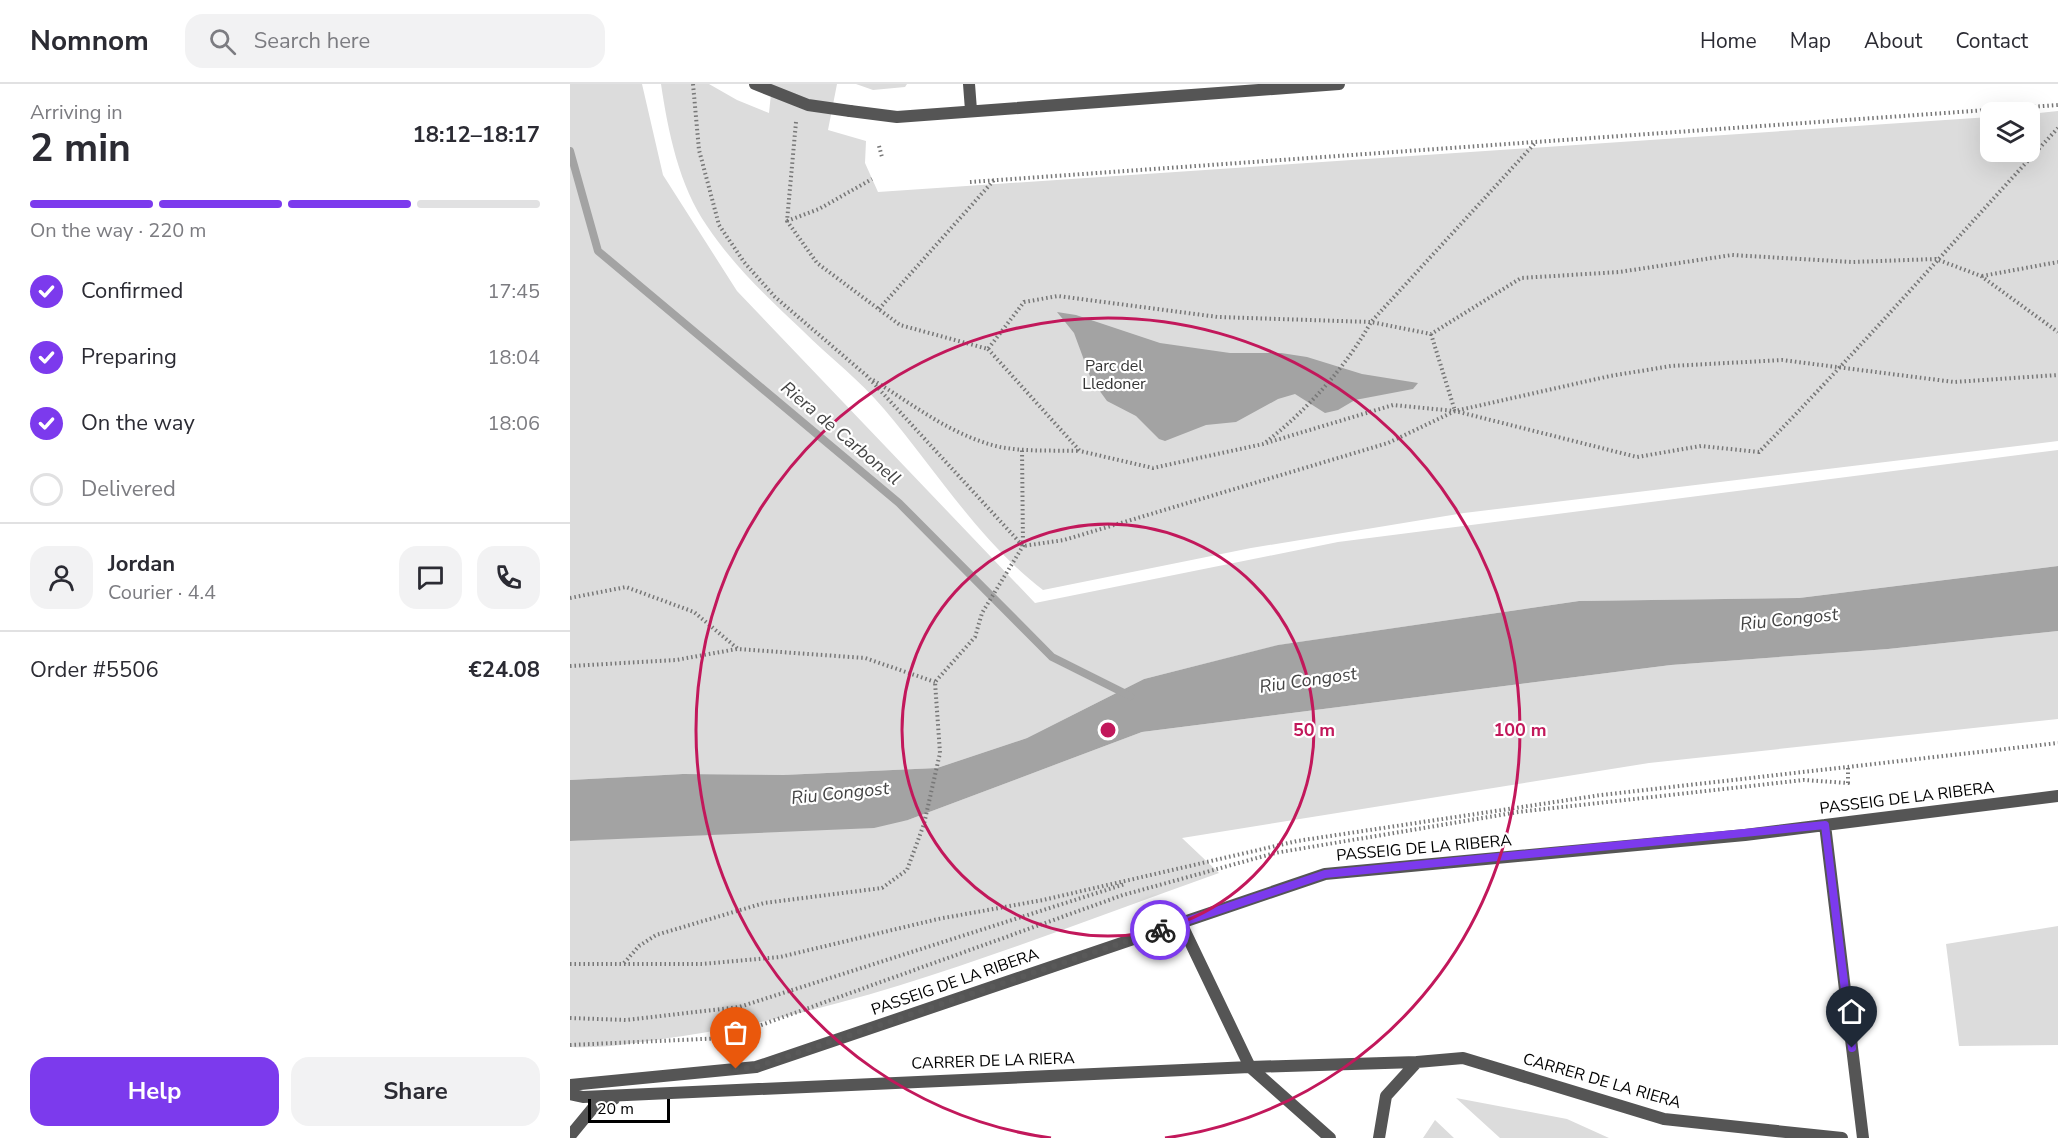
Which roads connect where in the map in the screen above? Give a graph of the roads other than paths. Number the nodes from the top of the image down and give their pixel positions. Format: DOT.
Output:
graph roads {
  1 [pos="755,84"];
  2 [pos="969,84"];
  3 [pos="1338,84"];
  4 [pos="1260,87"];
  5 [pos="971,110"];
  6 [pos="2058,796"];
  7 [pos="1825,825"];
  8 [pos="1181,923"];
  9 [pos="1417,1062"];
  10 [pos="1250,1066"];
  11 [pos="674,1075"];
  12 [pos="570,1084"];
  13 [pos="570,1094"];
  14 [pos="623,1096"];
  15 [pos="570,1136"];
  16 [pos="1330,1138"];
  17 [pos="1379,1138"];
  18 [pos="1842,1138"];
  19 [pos="1863,1138"];
  1 -- 5 [label="street, bridge"];
  2 -- 5 [label="street"];
  3 -- 4 [label="street"];
  4 -- 5 [label="street"];
  6 -- 7 [label="street, PASSEIG DE LA RIBERA"];
  7 -- 8 [label="street, PASSEIG DE LA RIBERA"];
  7 -- 19 [label="street"];
  8 -- 10 [label="street"];
  8 -- 11 [label="street, PASSEIG DE LA RIBERA"];
  9 -- 10 [label="street, CARRER DE LA RIERA"];
  9 -- 17 [label="street"];
  9 -- 18 [label="street, CARRER DE LA RIERA"];
  10 -- 14 [label="street, CARRER DE LA RIERA"];
  10 -- 16 [label="street"];
  11 -- 12 [label="street, PASSEIG DE LA RIBERA"];
  11 -- 14 [label="street"];
  13 -- 14 [label="street, CARRER DE LA RIERA"];
  14 -- 15 [label="street"];
}
